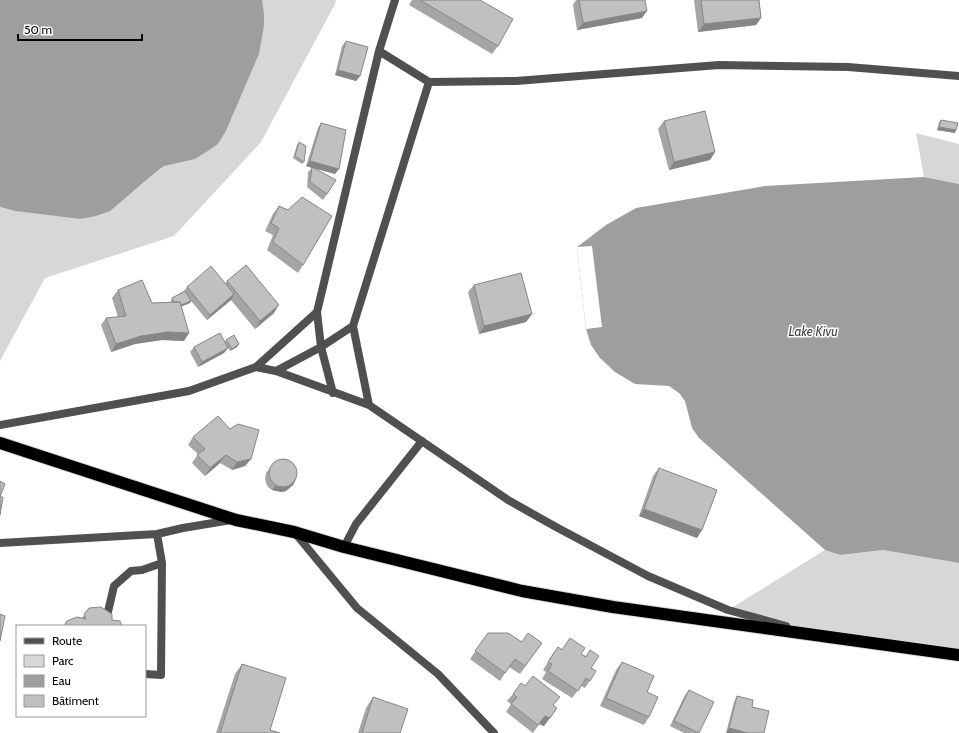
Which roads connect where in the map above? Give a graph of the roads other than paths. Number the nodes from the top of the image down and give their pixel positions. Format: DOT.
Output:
graph roads {
  1 [pos="395,0"];
  2 [pos="379,51"];
  3 [pos="959,76"];
  4 [pos="429,82"];
  5 [pos="317,312"];
  6 [pos="353,326"];
  7 [pos="320,347"];
  8 [pos="256,367"];
  9 [pos="276,371"];
  10 [pos="334,393"];
  11 [pos="369,405"];
  12 [pos="0,425"];
  13 [pos="422,441"];
  14 [pos="0,443"];
  15 [pos="236,520"];
  16 [pos="294,532"];
  17 [pos="157,534"];
  18 [pos="0,543"];
  19 [pos="344,548"];
  20 [pos="162,563"];
  21 [pos="107,616"];
  22 [pos="809,633"];
  23 [pos="959,655"];
  24 [pos="146,674"];
  25 [pos="494,733"];
  1 -- 2 [label="street"];
  2 -- 4 [label="street"];
  2 -- 5 [label="street"];
  3 -- 4 [label="street"];
  4 -- 6 [label="street"];
  5 -- 7 [label="street"];
  5 -- 8 [label="street"];
  6 -- 7 [label="street"];
  6 -- 11 [label="street"];
  7 -- 9 [label="street"];
  7 -- 10 [label="street"];
  8 -- 9 [label="street"];
  8 -- 12 [label="street"];
  9 -- 10 [label="street"];
  10 -- 11 [label="street"];
  11 -- 13 [label="street"];
  13 -- 19 [label="street"];
  13 -- 22 [label="street"];
  14 -- 15 [label="highway"];
  15 -- 16 [label="highway"];
  15 -- 17 [label="street"];
  16 -- 19 [label="highway"];
  16 -- 25 [label="street"];
  17 -- 18 [label="street"];
  17 -- 20 [label="street"];
  19 -- 22 [label="highway"];
  20 -- 21 [label="street"];
  20 -- 24 [label="street"];
  22 -- 23 [label="highway"];
}
